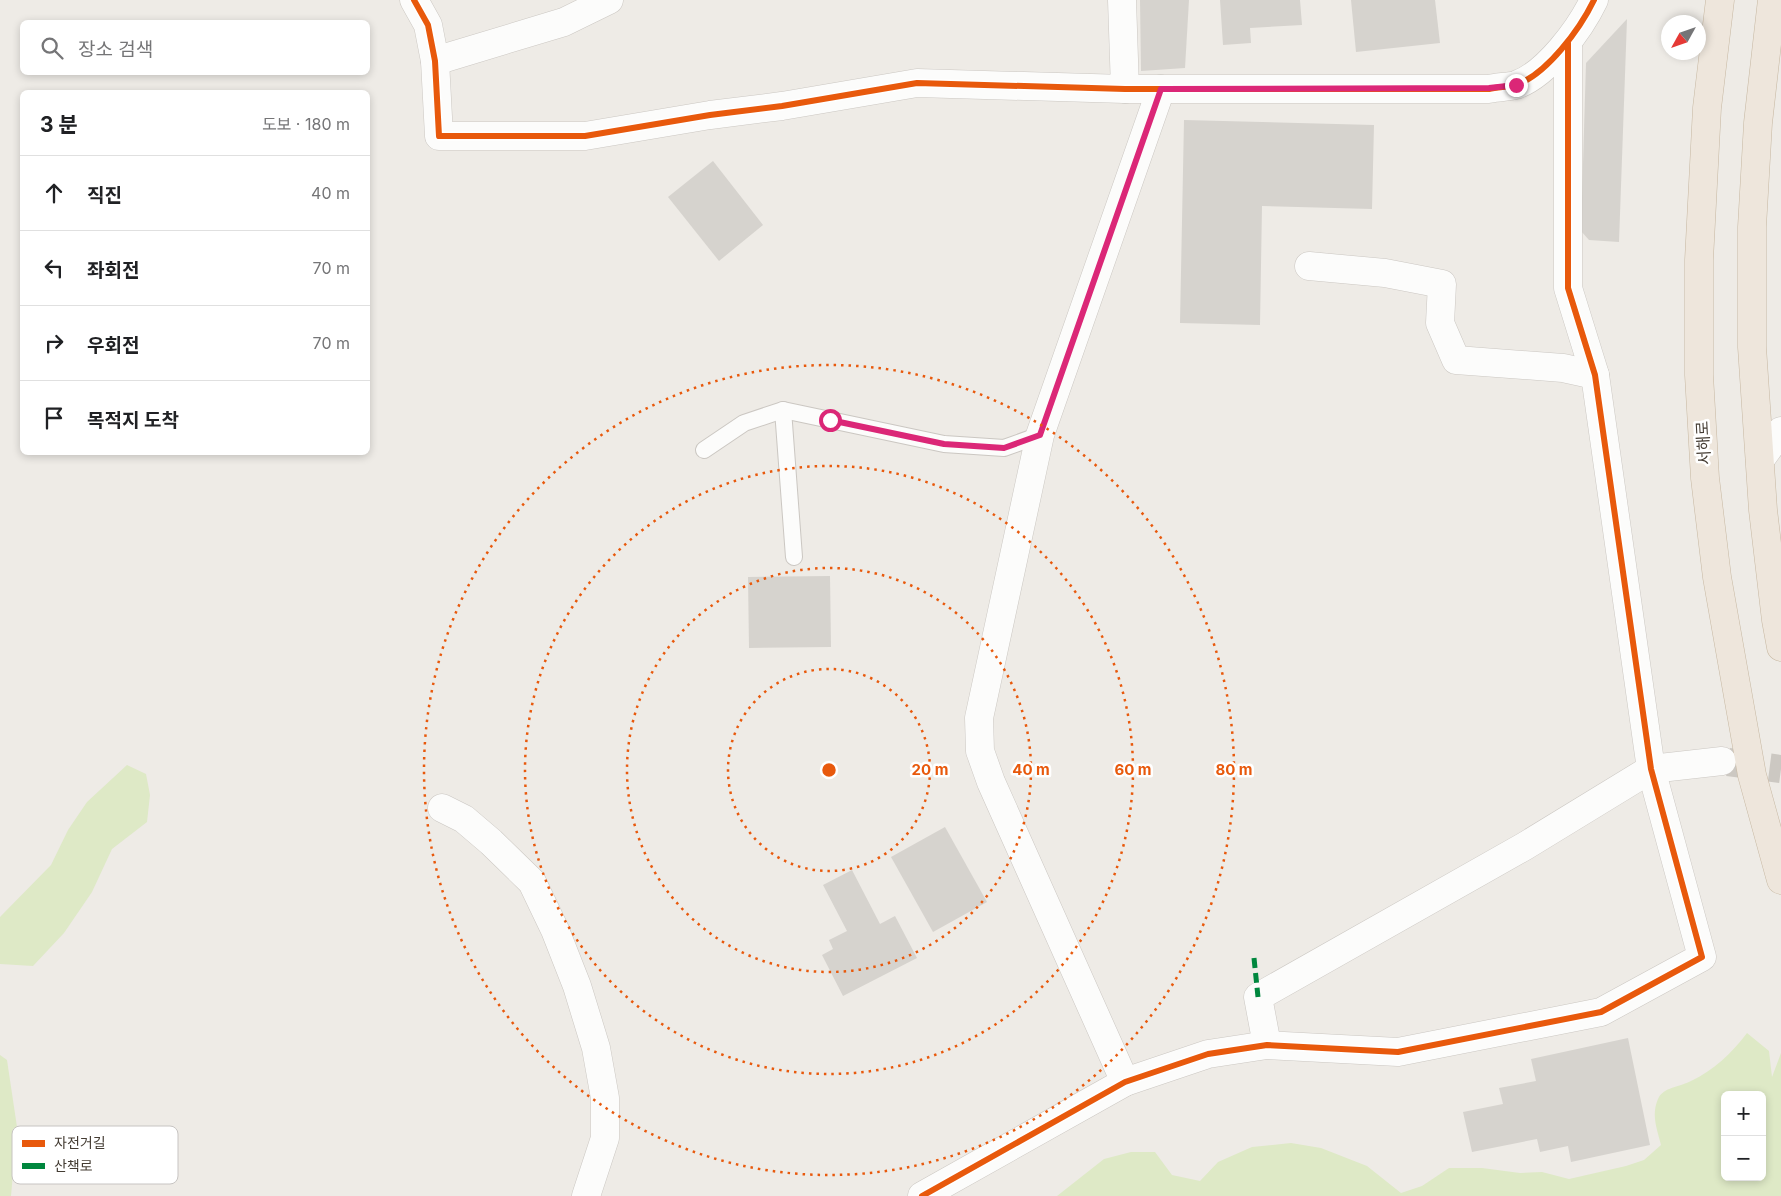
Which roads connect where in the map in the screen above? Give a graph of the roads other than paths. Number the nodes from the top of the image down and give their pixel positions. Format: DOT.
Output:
graph roads {
  1 [pos="414,0"];
  2 [pos="609,0"];
  3 [pos="1122,0"];
  4 [pos="1594,0"];
  5 [pos="1720,0"];
  6 [pos="1772,0"];
  7 [pos="1568,43"];
  8 [pos="435,61"];
  9 [pos="1125,89"];
  10 [pos="1161,89"];
  11 [pos="1308,266"];
  12 [pos="1595,375"];
  13 [pos="783,410"];
  14 [pos="1781,431"];
  15 [pos="1040,435"];
  16 [pos="704,450"];
  17 [pos="1760,460"];
  18 [pos="794,557"];
  19 [pos="1781,647"];
  20 [pos="1722,761"];
  21 [pos="1651,769"];
  22 [pos="442,808"];
  23 [pos="1781,880"];
  24 [pos="1267,1045"];
  25 [pos="1125,1082"];
  26 [pos="586,1196"];
  27 [pos="922,1196"];
  1 -- 8 [label="street"];
  2 -- 8 [label="street"];
  3 -- 9 [label="street"];
  4 -- 7 [label="street"];
  5 -- 23 [label="highway, 서해로"];
  6 -- 17 [label="highway"];
  7 -- 10 [label="street"];
  7 -- 12 [label="street"];
  8 -- 9 [label="street"];
  9 -- 10 [label="street"];
  10 -- 15 [label="street"];
  11 -- 12 [label="street"];
  12 -- 21 [label="street"];
  13 -- 15 [label="lane"];
  13 -- 16 [label="lane"];
  13 -- 18 [label="lane"];
  14 -- 17 [label="street"];
  15 -- 25 [label="street"];
  17 -- 19 [label="highway"];
  20 -- 21 [label="street"];
  21 -- 24 [label="street"];
  21 -- 24 [label="street"];
  22 -- 26 [label="street"];
  24 -- 25 [label="street"];
  25 -- 27 [label="street"];
}
